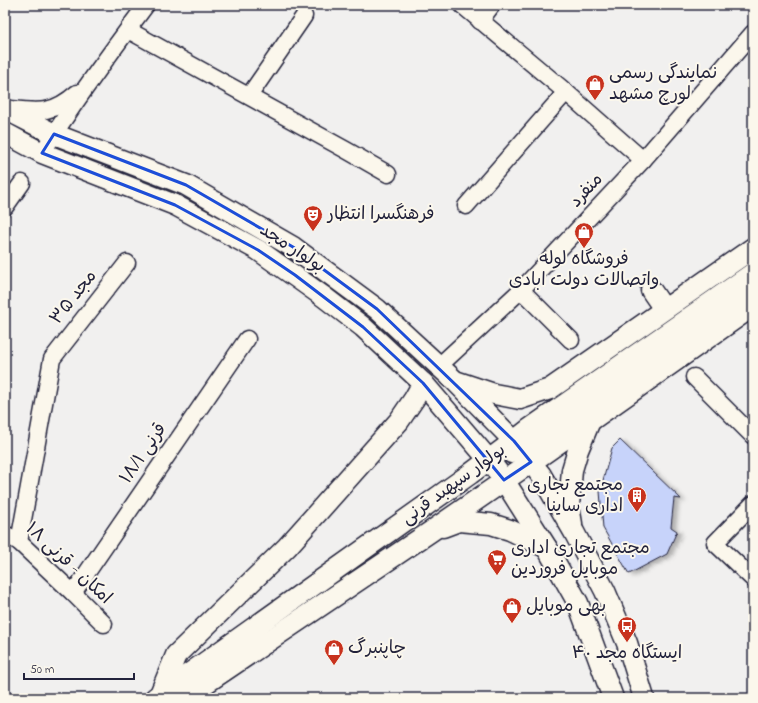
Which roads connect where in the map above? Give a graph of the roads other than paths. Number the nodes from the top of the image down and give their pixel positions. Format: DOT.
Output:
graph roads {
  1 [pos="146,5"];
  2 [pos="462,5"];
  3 [pos="492,5"];
  4 [pos="304,16"];
  5 [pos="480,21"];
  6 [pos="128,30"];
  7 [pos="753,33"];
  8 [pos="90,81"];
  9 [pos="566,92"];
  10 [pos="249,96"];
  11 [pos="5,109"];
  12 [pos="5,134"];
  13 [pos="54,134"];
  14 [pos="42,153"];
  15 [pos="642,160"];
  16 [pos="388,174"];
  17 [pos="22,183"];
  18 [pos="466,206"];
  19 [pos="5,207"];
  20 [pos="753,248"];
  21 [pos="127,263"];
  22 [pos="753,273"];
  23 [pos="521,290"];
  24 [pos="651,290"];
  25 [pos="753,292"];
  26 [pos="753,306"];
  27 [pos="664,309"];
  28 [pos="247,339"];
  29 [pos="571,340"];
  30 [pos="439,366"];
  31 [pos="694,377"];
  32 [pos="454,380"];
  33 [pos="423,383"];
  34 [pos="590,421"];
  35 [pos="753,436"];
  36 [pos="523,452"];
  37 [pos="489,460"];
  38 [pos="504,480"];
  39 [pos="753,504"];
  40 [pos="430,532"];
  41 [pos="574,532"];
  42 [pos="5,534"];
  43 [pos="19,542"];
  44 [pos="547,548"];
  45 [pos="753,579"];
  46 [pos="73,593"];
  47 [pos="104,624"];
  48 [pos="157,696"];
  49 [pos="184,698"];
  50 [pos="613,698"];
  51 [pos="644,698"];
  1 -- 6 [label="street"];
  2 -- 5 [label="street"];
  3 -- 5 [label="street"];
  4 -- 10 [label="street"];
  5 -- 9 [label="street"];
  6 -- 8 [label="street"];
  6 -- 10 [label="street"];
  7 -- 15 [label="street, منفرد"];
  8 -- 11 [label="street"];
  8 -- 13 [label="street"];
  9 -- 15 [label="street"];
  9 -- 18 [label="street"];
  10 -- 16 [label="street"];
  11 -- 13 [label="main road, بولوار مجد"];
  12 -- 14 [label="main road, بولوار مجد"];
  13 -- 14 [label="street"];
  13 -- 30 [label="main road, بولوار مجد"];
  14 -- 33 [label="main road, بولوار مجد"];
  15 -- 23 [label="street, منفرد"];
  17 -- 19 [label="street"];
  20 -- 27 [label="main road"];
  21 -- 43 [label="street, مجد ۳۵"];
  22 -- 36 [label="main road, بولوار سپهبد قرنی"];
  23 -- 29 [label="street"];
  23 -- 30 [label="street, منفرد"];
  24 -- 27 [label="main road"];
  25 -- 36 [label="street"];
  26 -- 34 [label="main road, بولوار سپهبد قرنی"];
  27 -- 32 [label="main road"];
  28 -- 46 [label="street, قرنی ۱۸/۱"];
  30 -- 32 [label="main road, بولوار مجد"];
  31 -- 35 [label="street"];
  32 -- 36 [label="main road, بولوار مجد"];
  33 -- 37 [label="main road, بولوار مجد"];
  33 -- 48 [label="main road"];
  34 -- 36 [label="main road, بولوار سپهبد قرنی"];
  34 -- 41 [label="main road"];
  36 -- 37 [label="main road, بولوار سپهبد قرنی"];
  36 -- 38 [label="main road, بولوار سپهبد قرنی"];
  36 -- 41 [label="main road, بولوار مجد"];
  37 -- 38 [label="main road, بولوار مجد"];
  37 -- 48 [label="main road, بولوار سپهبد قرنی"];
  38 -- 40 [label="main road, بولوار سپهبد قرنی"];
  38 -- 44 [label="main road, بولوار مجد"];
  39 -- 45 [label="street"];
  40 -- 44 [label="main road"];
  40 -- 49 [label="main road, بولوار سپهبد قرنی"];
  41 -- 51 [label="main road, بولوار مجد"];
  42 -- 43 [label="street, امکان - قرنی ۱۸"];
  43 -- 46 [label="street, امکان - قرنی ۱۸"];
  44 -- 50 [label="main road, بولوار مجد"];
  46 -- 47 [label="street, امکان - قرنی ۱۸"];
}
